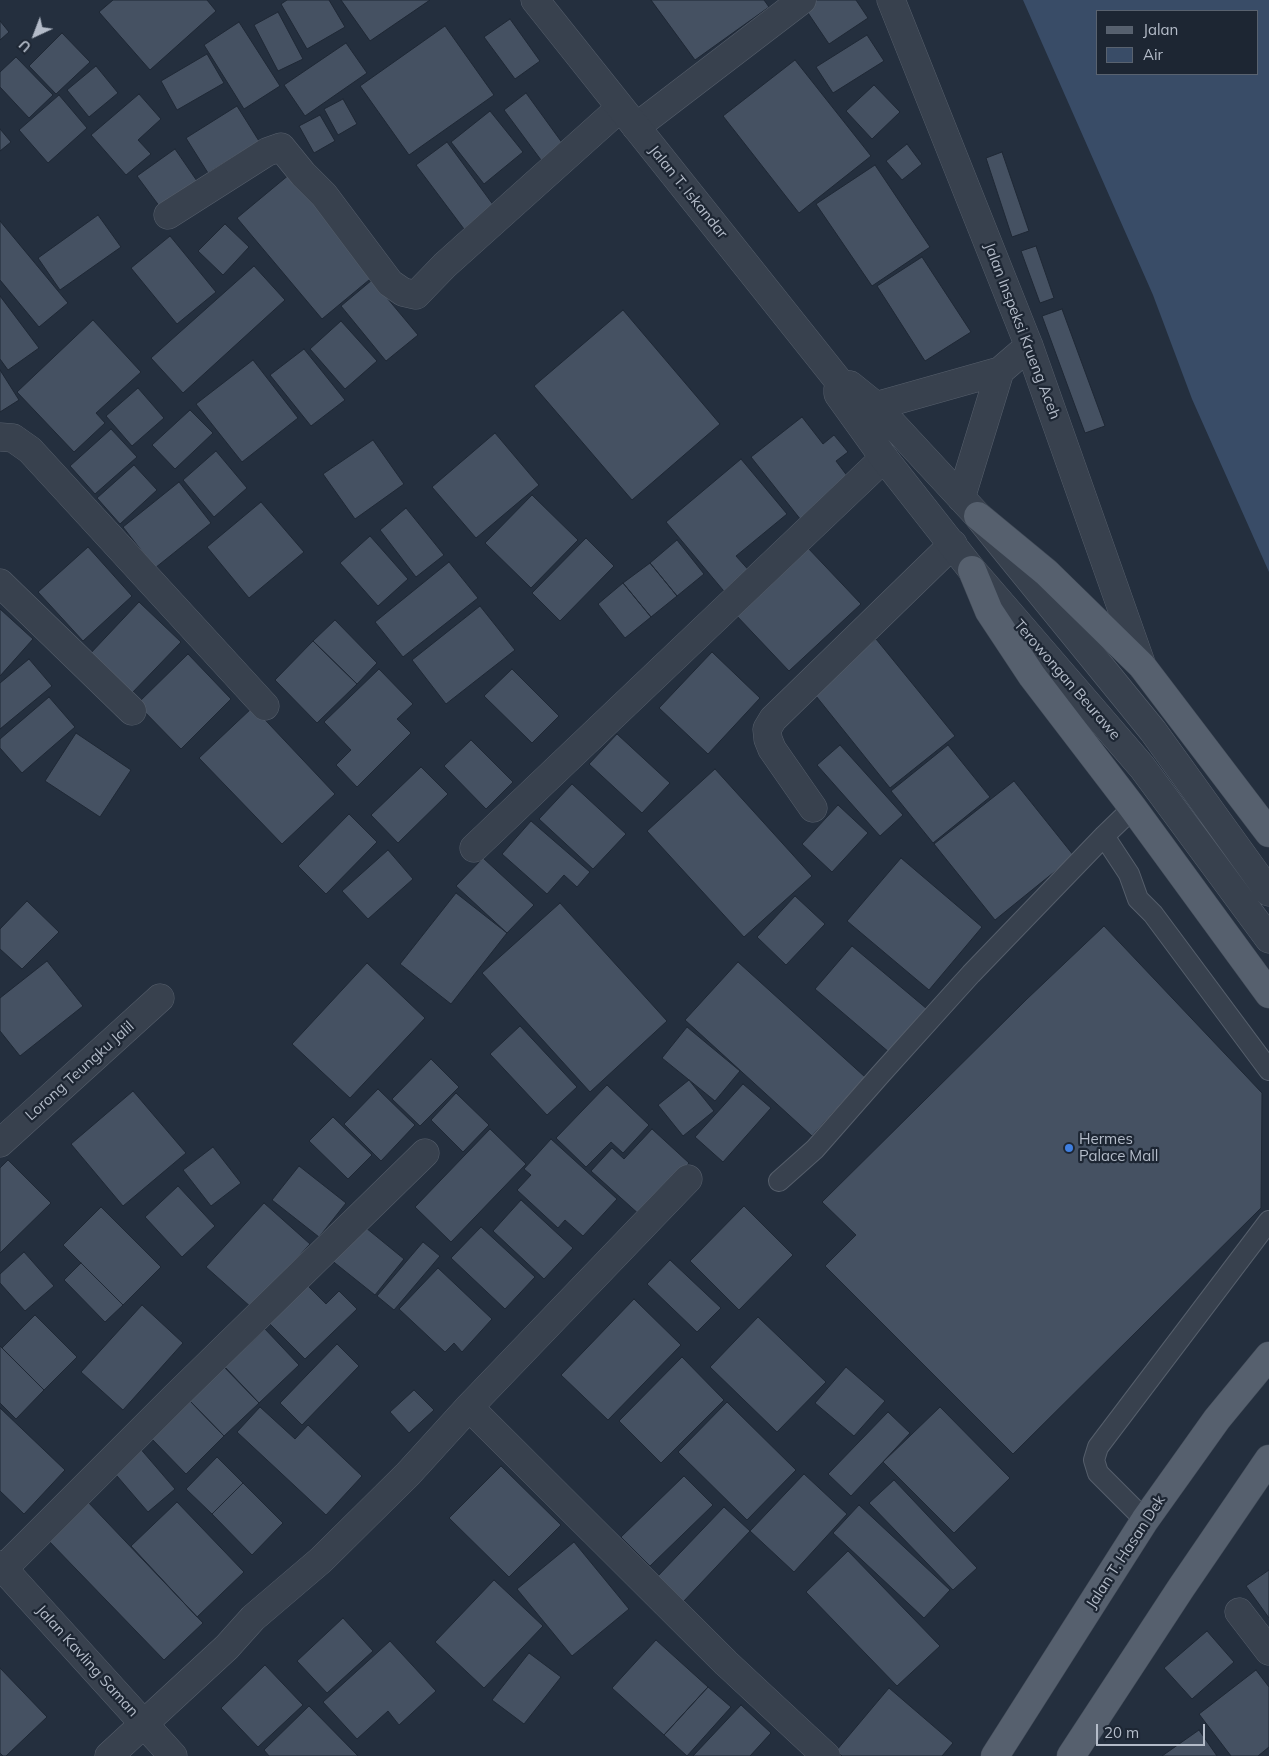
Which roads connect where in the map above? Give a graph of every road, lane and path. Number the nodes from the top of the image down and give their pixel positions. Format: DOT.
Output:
graph roads {
  1 [pos="535,0"];
  2 [pos="802,0"];
  3 [pos="891,0"];
  4 [pos="628,118"];
  5 [pos="168,215"];
  6 [pos="1030,346"];
  7 [pos="1000,371"];
  8 [pos="868,416"];
  9 [pos="0,437"];
  10 [pos="884,458"];
  11 [pos="969,507"];
  12 [pos="953,544"];
  13 [pos="972,570"];
  14 [pos="0,583"];
  15 [pos="1142,666"];
  16 [pos="264,706"];
  17 [pos="132,711"];
  18 [pos="813,808"];
  19 [pos="1133,808"];
  20 [pos="1269,833"];
  21 [pos="1104,836"];
  22 [pos="474,848"];
  23 [pos="1269,892"];
  24 [pos="1269,939"];
  25 [pos="1269,994"];
  26 [pos="160,998"];
  27 [pos="1269,1070"];
  28 [pos="0,1143"];
  29 [pos="425,1153"];
  30 [pos="688,1179"];
  31 [pos="779,1182"];
  32 [pos="1269,1222"];
  33 [pos="1269,1356"];
  34 [pos="469,1407"];
  35 [pos="1269,1459"];
  36 [pos="1145,1520"];
  37 [pos="1,1567"];
  38 [pos="1239,1612"];
  39 [pos="1269,1651"];
  40 [pos="143,1723"];
  41 [pos="109,1756"];
  42 [pos="173,1756"];
  43 [pos="826,1756"];
  44 [pos="995,1756"];
  45 [pos="1071,1756"];
  1 -- 4 [label="street, Jalan T. Iskandar"];
  2 -- 4 [label="street"];
  3 -- 6 [label="street, Jalan Inspeksi Krueng Aceh"];
  4 -- 5 [label="street"];
  4 -- 8 [label="street, Jalan T. Iskandar"];
  6 -- 7 [label="street"];
  6 -- 15 [label="street, Jalan Inspeksi Krueng Aceh"];
  7 -- 8 [label="street"];
  7 -- 11 [label="street"];
  8 -- 10 [label="street, Terowongan Beurawe"];
  8 -- 11 [label="street"];
  9 -- 16 [label="street"];
  10 -- 12 [label="street, Terowongan Beurawe"];
  10 -- 22 [label="street"];
  11 -- 15 [label="main road"];
  11 -- 23 [label="street"];
  12 -- 13 [label="street, Terowongan Beurawe"];
  12 -- 18 [label="street"];
  13 -- 19 [label="main road"];
  13 -- 24 [label="street, Terowongan Beurawe"];
  14 -- 17 [label="street"];
  15 -- 20 [label="main road"];
  19 -- 21 [label="lane"];
  19 -- 25 [label="main road"];
  21 -- 27 [label="lane"];
  21 -- 31 [label="lane"];
  26 -- 28 [label="street, Lorong Teungku Jalil"];
  29 -- 37 [label="street"];
  30 -- 34 [label="street"];
  32 -- 36 [label="lane"];
  33 -- 36 [label="main road, Jalan T. Hasan Dek"];
  34 -- 40 [label="street"];
  34 -- 43 [label="street"];
  35 -- 45 [label="main road"];
  36 -- 44 [label="main road, Jalan T. Hasan Dek"];
  37 -- 40 [label="street, Jalan Kavling Saman"];
  38 -- 39 [label="street"];
  40 -- 41 [label="street"];
  40 -- 42 [label="street, Jalan Kavling Saman"];
}
